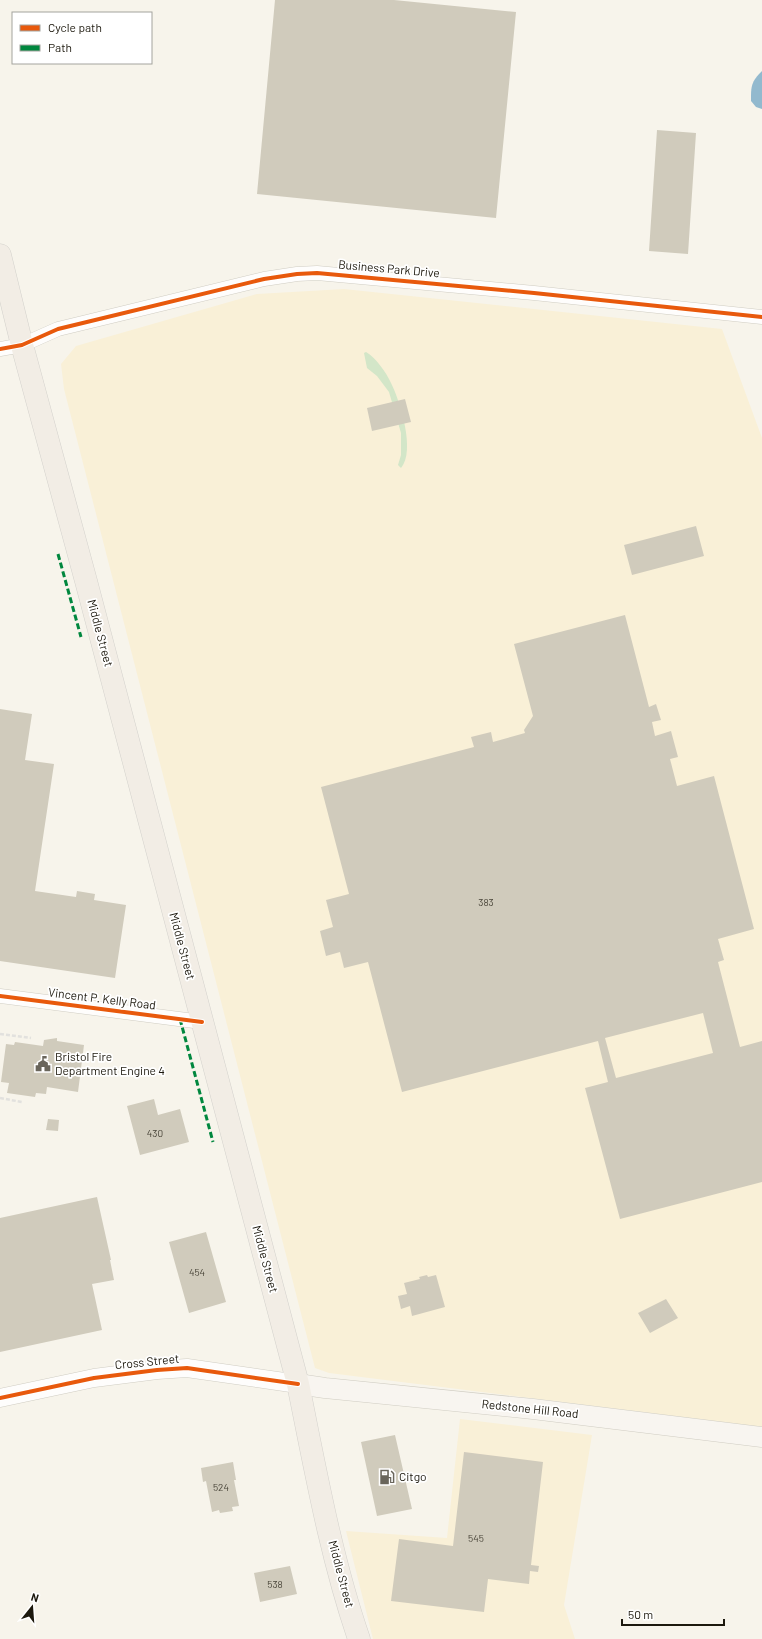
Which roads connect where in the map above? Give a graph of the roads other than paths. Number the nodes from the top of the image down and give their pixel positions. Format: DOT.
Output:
graph roads {
  1 [pos="0,255"];
  2 [pos="762,317"];
  3 [pos="22,346"];
  4 [pos="0,349"];
  5 [pos="0,996"];
  6 [pos="202,1022"];
  7 [pos="298,1384"];
  8 [pos="0,1398"];
  9 [pos="762,1438"];
  10 [pos="359,1639"];
  1 -- 3 [label="main road, Middle Street"];
  2 -- 3 [label="street, Business Park Drive"];
  3 -- 4 [label="street, Business Park Drive"];
  3 -- 6 [label="main road, Middle Street"];
  5 -- 6 [label="street, Vincent P. Kelly Road"];
  6 -- 7 [label="main road, Middle Street"];
  7 -- 8 [label="street, Cross Street"];
  7 -- 9 [label="main road, Redstone Hill Road"];
  7 -- 10 [label="main road, Middle Street"];
}
